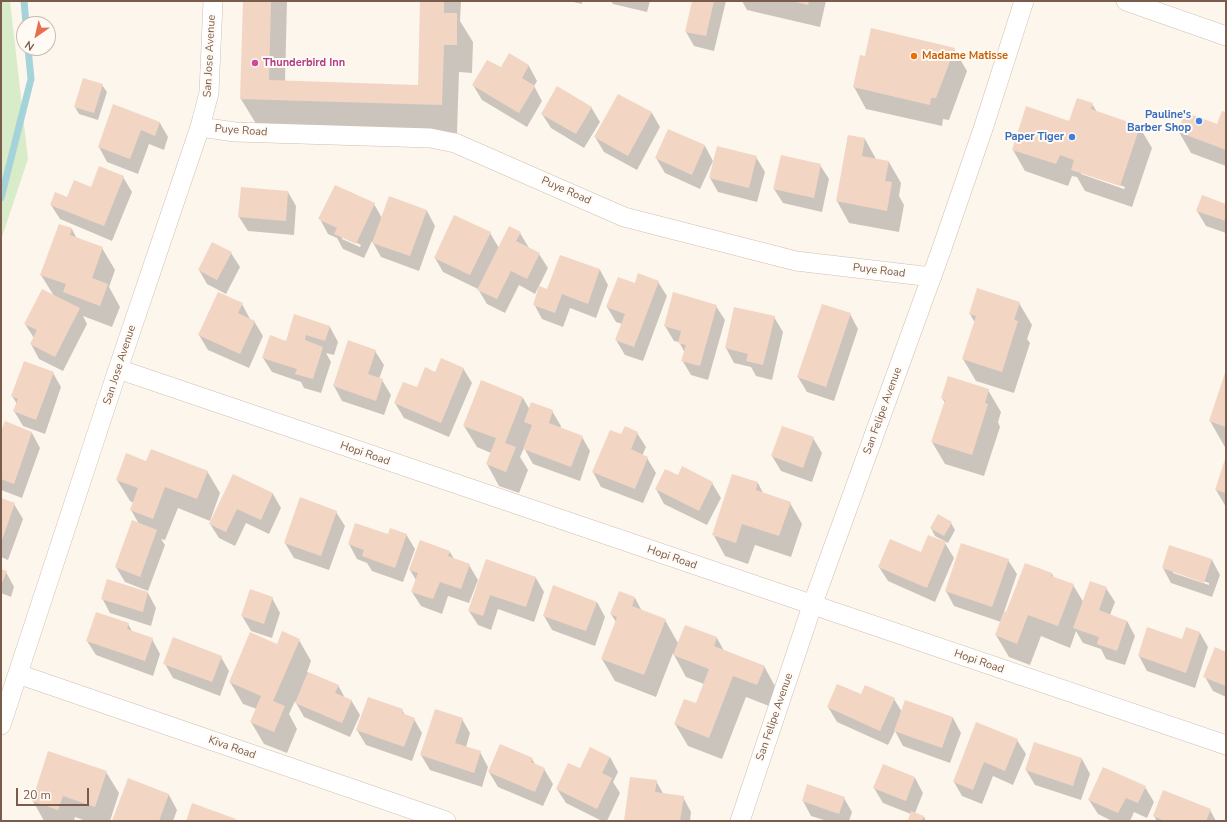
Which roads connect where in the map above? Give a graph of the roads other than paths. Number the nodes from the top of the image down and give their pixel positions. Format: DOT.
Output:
graph roads {
  1 [pos="213,1"];
  2 [pos="1024,1"];
  3 [pos="1126,1"];
  4 [pos="1226,36"];
  5 [pos="200,127"];
  6 [pos="932,277"];
  7 [pos="118,370"];
  8 [pos="812,606"];
  9 [pos="18,674"];
  10 [pos="1,725"];
  11 [pos="1226,746"];
  12 [pos="446,821"];
  13 [pos="740,821"];
  1 -- 5 [label="street, San Jose Avenue"];
  2 -- 6 [label="street, San Felipe Avenue"];
  3 -- 4 [label="street"];
  5 -- 6 [label="street, Puye Road"];
  5 -- 7 [label="street, San Jose Avenue"];
  6 -- 8 [label="street, San Felipe Avenue"];
  7 -- 8 [label="street, Hopi Road"];
  7 -- 9 [label="street, San Jose Avenue"];
  8 -- 11 [label="street, Hopi Road"];
  8 -- 13 [label="street, San Felipe Avenue"];
  9 -- 10 [label="street, San Jose Avenue"];
  9 -- 12 [label="street, Kiva Road"];
}
